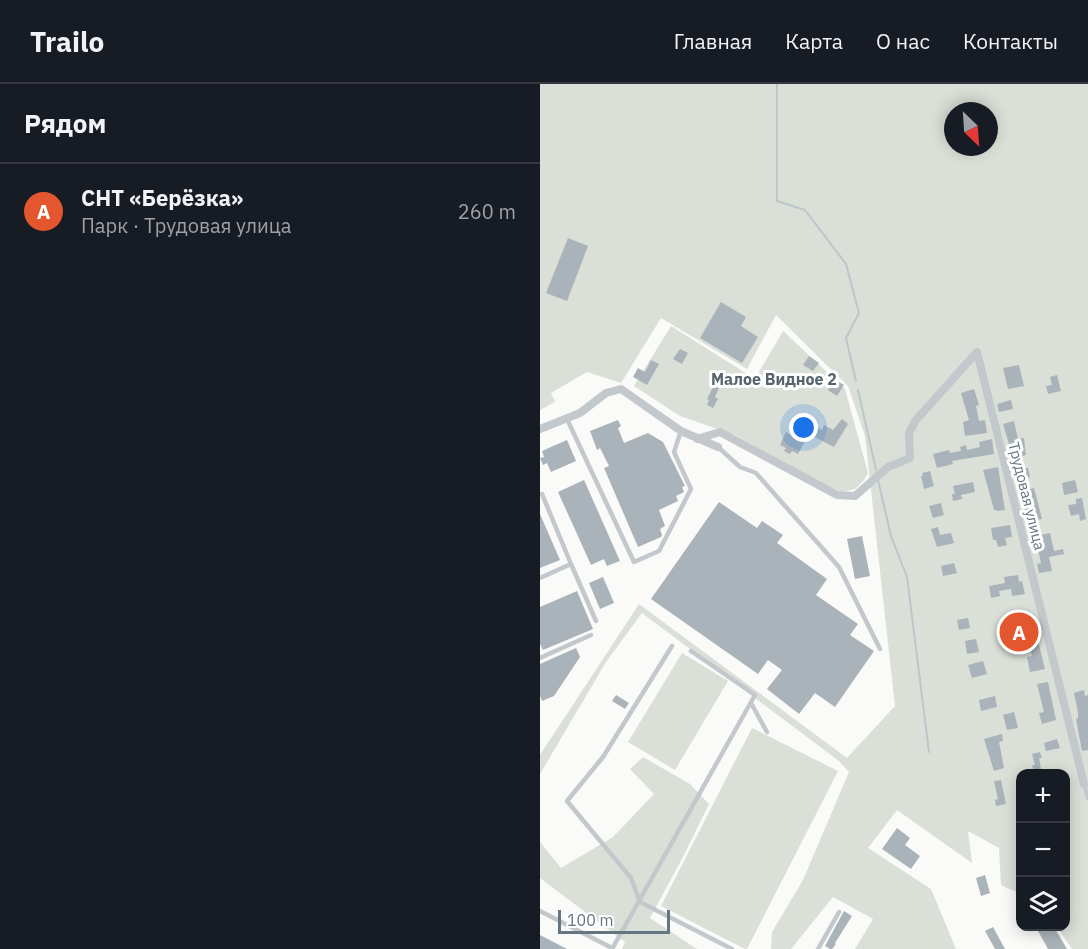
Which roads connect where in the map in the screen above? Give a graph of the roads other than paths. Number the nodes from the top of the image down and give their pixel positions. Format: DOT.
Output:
graph roads {
  1 [pos="567,418"];
  2 [pos="540,429"];
  3 [pos="681,431"];
  4 [pos="697,439"];
  5 [pos="718,447"];
  6 [pos="541,493"];
  7 [pos="572,564"];
  8 [pos="540,578"];
  9 [pos="596,621"];
  10 [pos="591,635"];
  11 [pos="672,646"];
  12 [pos="880,649"];
  13 [pos="691,651"];
  14 [pos="540,658"];
  15 [pos="751,703"];
  16 [pos="767,732"];
  17 [pos="1084,784"];
  18 [pos="1088,798"];
  19 [pos="640,902"];
  20 [pos="540,910"];
  21 [pos="838,912"];
  22 [pos="612,949"];
  23 [pos="732,949"];
  24 [pos="818,949"];
  1 -- 2 [label="street"];
  1 -- 3 [label="street"];
  1 -- 3 [label="lane"];
  3 -- 4 [label="street"];
  4 -- 5 [label="street"];
  4 -- 17 [label="street, Трудовая улица"];
  5 -- 12 [label="lane"];
  6 -- 7 [label="lane"];
  7 -- 8 [label="lane"];
  7 -- 9 [label="lane"];
  10 -- 14 [label="lane"];
  11 -- 19 [label="lane"];
  13 -- 15 [label="lane"];
  15 -- 16 [label="lane"];
  15 -- 19 [label="lane"];
  17 -- 18 [label="lane"];
  19 -- 22 [label="lane"];
  19 -- 23 [label="lane"];
  20 -- 22 [label="lane"];
  21 -- 24 [label="lane"];
}
